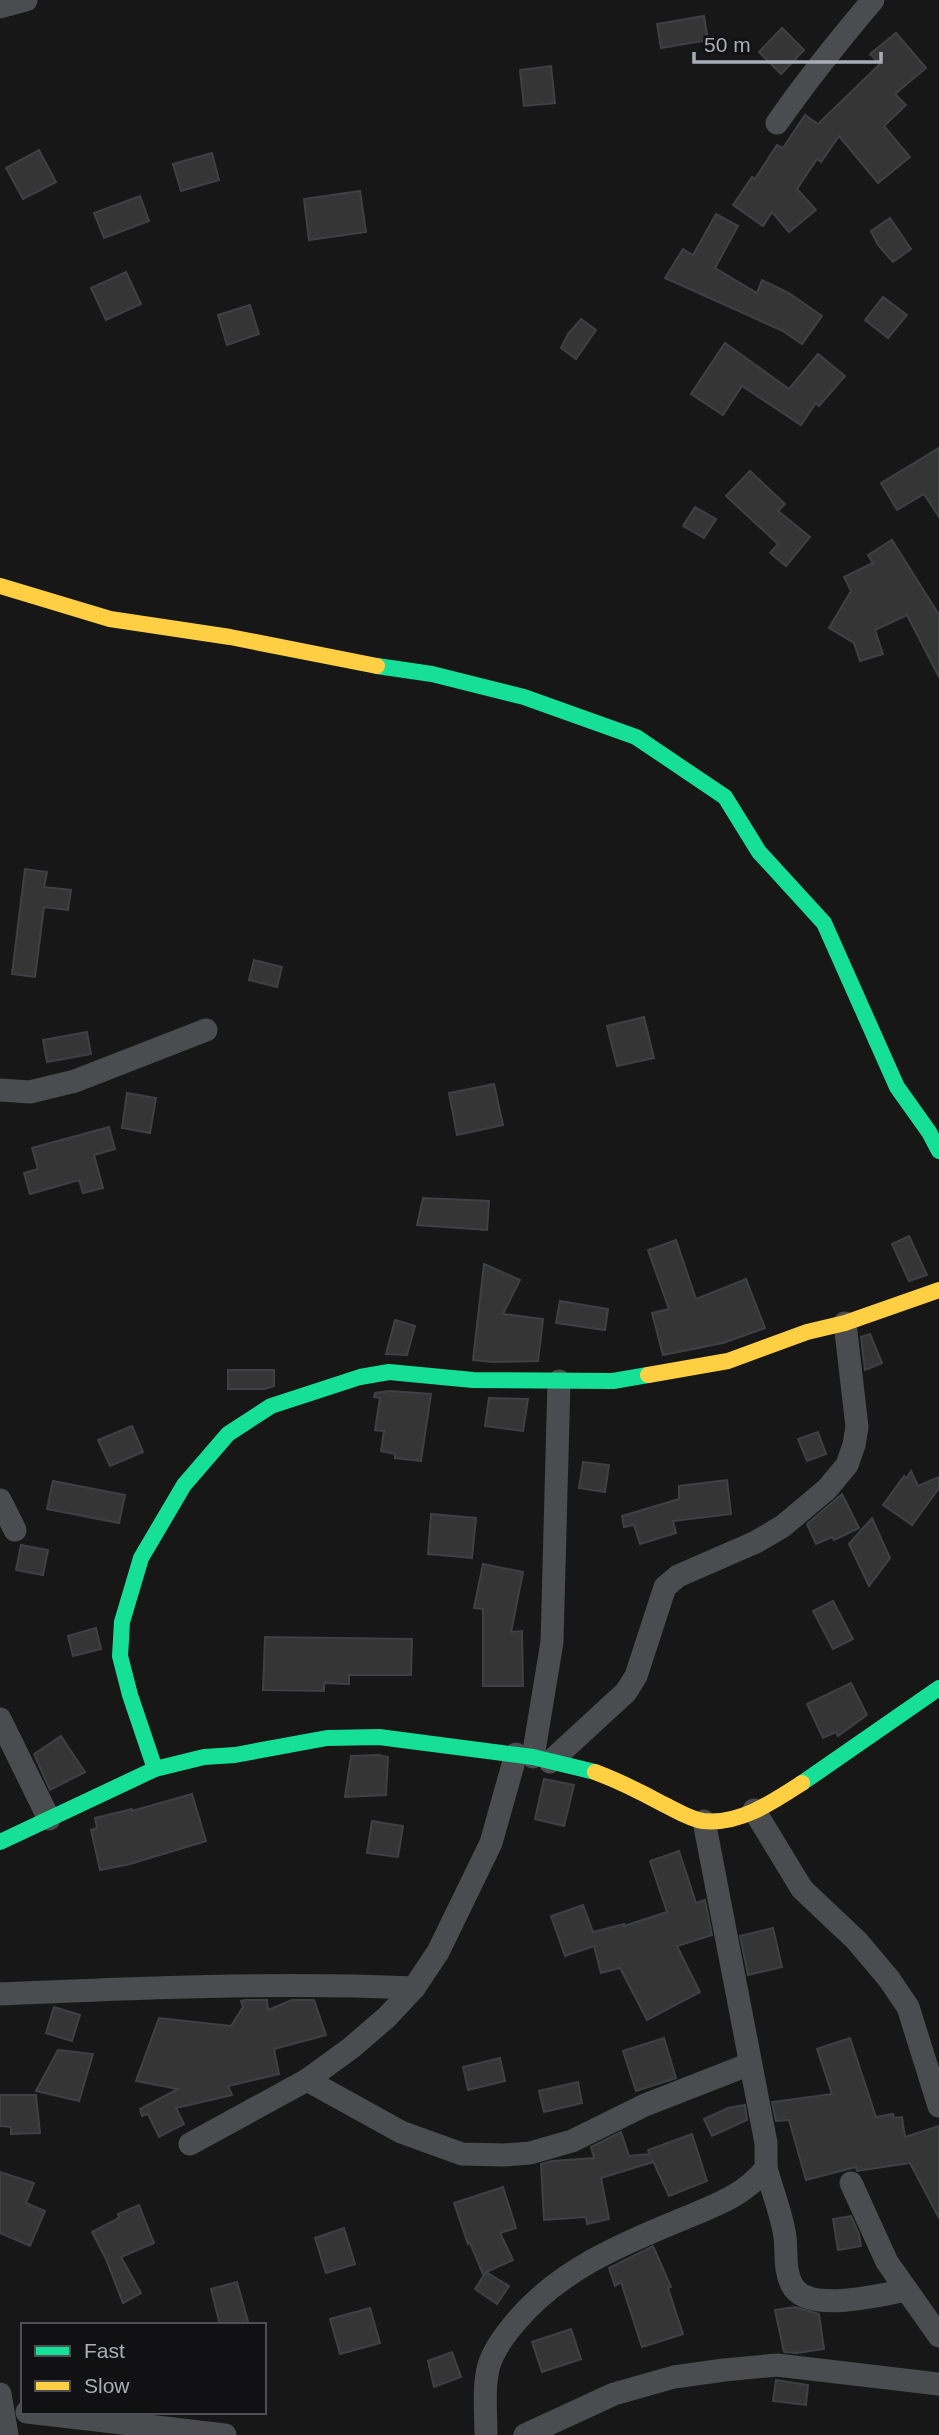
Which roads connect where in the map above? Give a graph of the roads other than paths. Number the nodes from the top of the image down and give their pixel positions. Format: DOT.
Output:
graph roads {
  1 [pos="26,0"];
  2 [pos="873,0"];
  3 [pos="0,7"];
  4 [pos="777,123"];
  5 [pos="0,586"];
  6 [pos="206,1030"];
  7 [pos="0,1090"];
  8 [pos="939,1151"];
  9 [pos="939,1290"];
  10 [pos="845,1323"];
  11 [pos="559,1381"];
  12 [pos="0,1500"];
  13 [pos="15,1530"];
  14 [pos="939,1688"];
  15 [pos="0,1719"];
  16 [pos="533,1758"];
  17 [pos="155,1769"];
  18 [pos="754,1811"];
  19 [pos="49,1819"];
  20 [pos="704,1821"];
  21 [pos="0,1842"];
  22 [pos="414,1988"];
  23 [pos="0,1994"];
  24 [pos="750,2063"];
  25 [pos="307,2080"];
  26 [pos="939,2106"];
  27 [pos="190,2144"];
  28 [pos="766,2168"];
  29 [pos="851,2183"];
  30 [pos="906,2290"];
  31 [pos="939,2336"];
  32 [pos="939,2384"];
  33 [pos="13,2407"];
  34 [pos="66,2414"];
  35 [pos="7,2435"];
  36 [pos="225,2435"];
  37 [pos="486,2435"];
  38 [pos="525,2435"];
  1 -- 3 [label="street"];
  2 -- 4 [label="street"];
  5 -- 8 [label="street"];
  6 -- 7 [label="street"];
  9 -- 10 [label="street"];
  10 -- 11 [label="street"];
  10 -- 16 [label="street"];
  11 -- 16 [label="street"];
  11 -- 17 [label="street"];
  12 -- 13 [label="street"];
  14 -- 18 [label="street"];
  15 -- 19 [label="street"];
  16 -- 17 [label="street"];
  16 -- 20 [label="street"];
  16 -- 22 [label="street"];
  17 -- 19 [label="street"];
  18 -- 20 [label="street"];
  18 -- 26 [label="street"];
  19 -- 21 [label="street"];
  20 -- 24 [label="street"];
  22 -- 23 [label="street"];
  22 -- 25 [label="street"];
  24 -- 25 [label="street"];
  24 -- 28 [label="street"];
  25 -- 27 [label="street"];
  28 -- 30 [label="street"];
  28 -- 37 [label="street"];
  29 -- 30 [label="street"];
  30 -- 31 [label="street"];
  32 -- 38 [label="street"];
  33 -- 35 [label="street"];
  34 -- 36 [label="street"];
}
